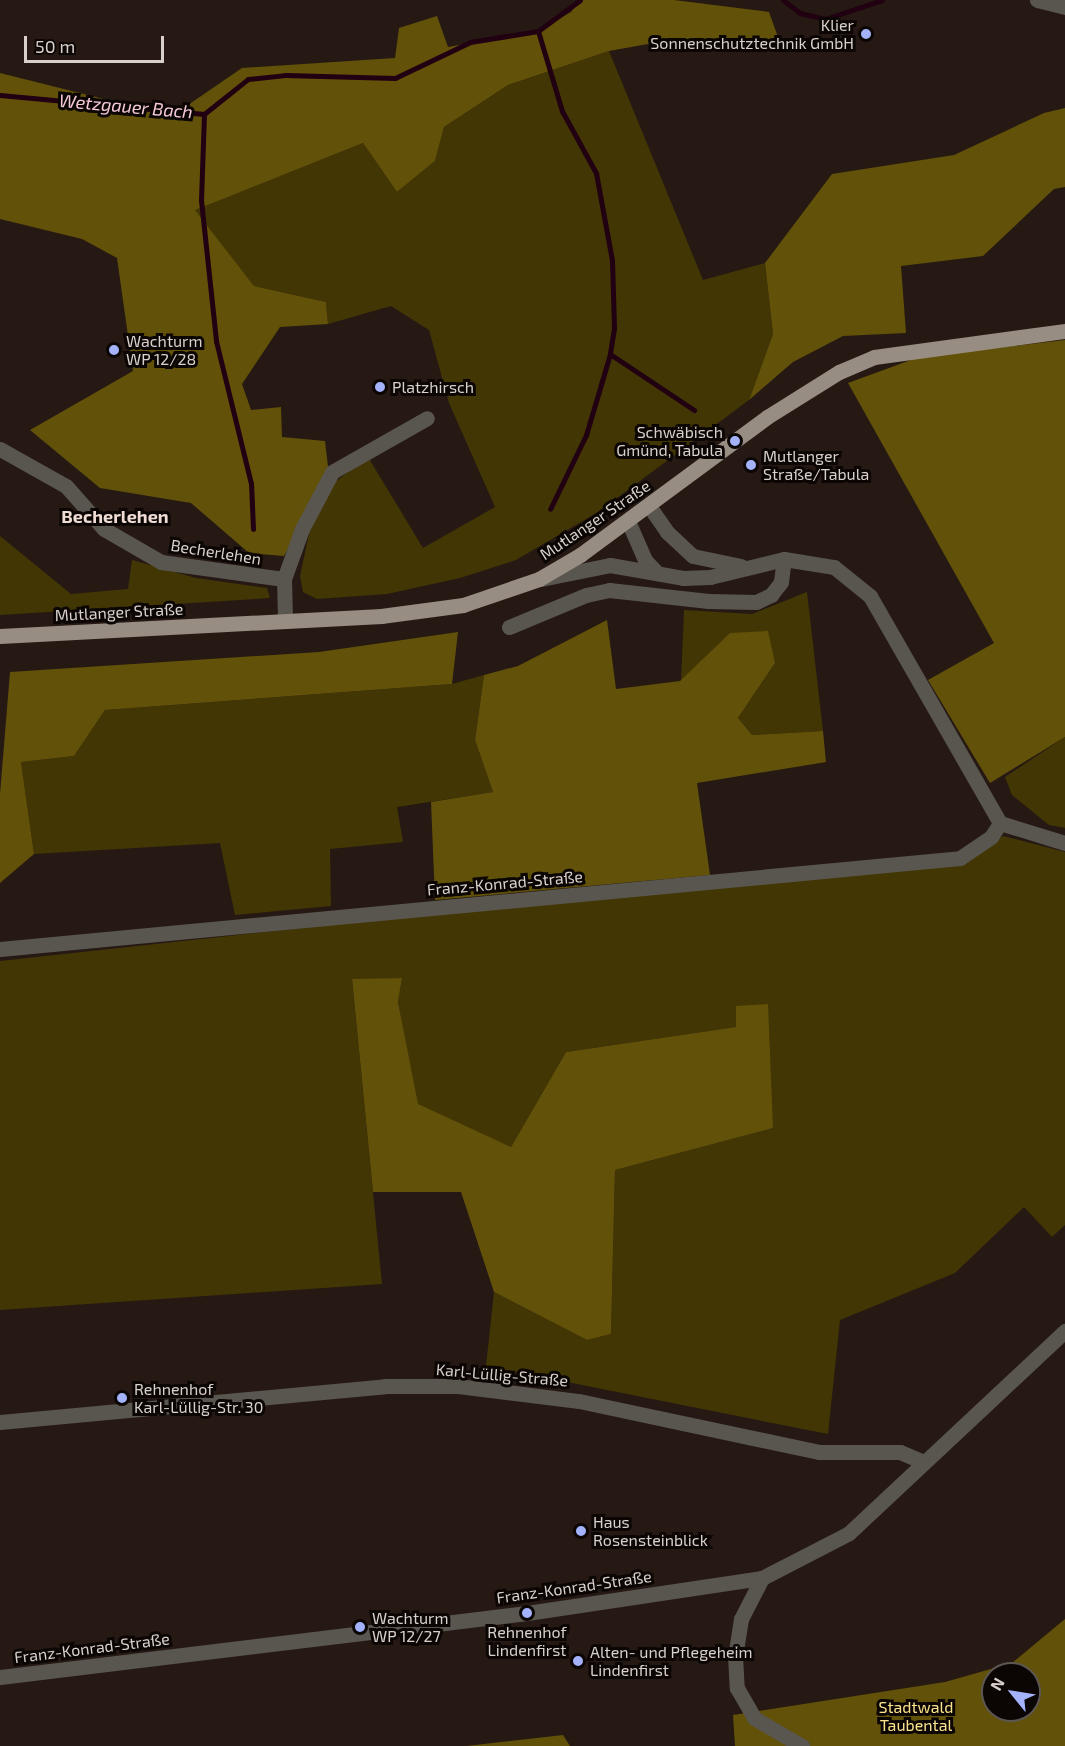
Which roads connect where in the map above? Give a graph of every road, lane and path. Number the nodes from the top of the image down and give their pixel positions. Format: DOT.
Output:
graph roads {
  1 [pos="1037,0"];
  2 [pos="1065,7"];
  3 [pos="1065,331"];
  4 [pos="428,418"];
  5 [pos="0,449"];
  6 [pos="649,506"];
  7 [pos="628,521"];
  8 [pos="784,559"];
  9 [pos="747,567"];
  10 [pos="659,575"];
  11 [pos="284,579"];
  12 [pos="539,579"];
  13 [pos="285,620"];
  14 [pos="509,627"];
  15 [pos="0,636"];
  16 [pos="1000,823"];
  17 [pos="1065,843"];
  18 [pos="0,949"];
  19 [pos="1065,1331"];
  20 [pos="0,1422"];
  21 [pos="922,1462"];
  22 [pos="762,1578"];
  23 [pos="0,1677"];
  24 [pos="802,1746"];
  1 -- 2 [label="street"];
  3 -- 6 [label="main road, Mutlanger Straße"];
  4 -- 11 [label="street"];
  5 -- 11 [label="street, Becherlehen"];
  6 -- 7 [label="main road, Mutlanger Straße"];
  6 -- 9 [label="street"];
  7 -- 10 [label="street"];
  7 -- 12 [label="main road, Mutlanger Straße"];
  8 -- 9 [label="street"];
  8 -- 14 [label="street"];
  8 -- 16 [label="street"];
  9 -- 10 [label="street"];
  10 -- 12 [label="street"];
  11 -- 13 [label="street"];
  12 -- 13 [label="main road, Mutlanger Straße"];
  13 -- 15 [label="main road, Mutlanger Straße"];
  16 -- 17 [label="street"];
  16 -- 18 [label="street, Franz-Konrad-Straße"];
  19 -- 21 [label="street, Franz-Konrad-Straße"];
  20 -- 21 [label="street, Karl-Lüllig-Straße"];
  21 -- 22 [label="street, Franz-Konrad-Straße"];
  22 -- 23 [label="street, Franz-Konrad-Straße"];
  22 -- 24 [label="street"];
}
